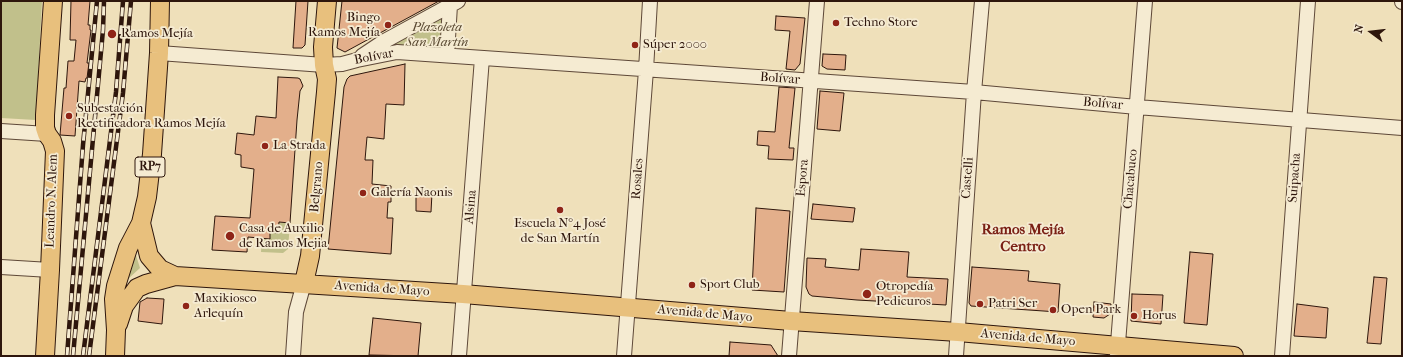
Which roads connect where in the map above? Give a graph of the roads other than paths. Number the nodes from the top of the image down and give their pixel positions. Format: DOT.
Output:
graph roads {
  1 [pos="53,1"];
  2 [pos="160,1"];
  3 [pos="327,1"];
  4 [pos="650,1"];
  5 [pos="817,1"];
  6 [pos="982,1"];
  7 [pos="1145,1"];
  8 [pos="1308,1"];
  9 [pos="454,3"];
  10 [pos="159,52"];
  11 [pos="447,55"];
  12 [pos="482,58"];
  13 [pos="357,60"];
  14 [pos="324,65"];
  15 [pos="646,70"];
  16 [pos="810,81"];
  17 [pos="974,92"];
  18 [pos="1137,107"];
  19 [pos="1299,120"];
  20 [pos="1402,128"];
  21 [pos="1,131"];
  22 [pos="47,134"];
  23 [pos="141,223"];
  24 [pos="1,267"];
  25 [pos="50,270"];
  26 [pos="175,276"];
  27 [pos="304,283"];
  28 [pos="463,294"];
  29 [pos="628,308"];
  30 [pos="791,321"];
  31 [pos="116,330"];
  32 [pos="958,332"];
  33 [pos="1117,351"];
  34 [pos="45,356"];
  35 [pos="115,356"];
  36 [pos="293,356"];
  37 [pos="459,356"];
  38 [pos="624,356"];
  39 [pos="789,356"];
  40 [pos="956,356"];
  41 [pos="1234,356"];
  42 [pos="1282,356"];
  1 -- 22 [label="main road, Leandro N. Alem"];
  2 -- 10 [label="main road, RP7"];
  3 -- 14 [label="main road, Belgrano"];
  4 -- 15 [label="street, Rosales"];
  5 -- 16 [label="street, Espora"];
  6 -- 17 [label="street, Castelli"];
  7 -- 18 [label="street, Chacabuco"];
  8 -- 19 [label="street, Suipacha"];
  9 -- 11 [label="street"];
  9 -- 13 [label="street"];
  10 -- 14 [label="street, Bolívar"];
  10 -- 23 [label="main road, RP7"];
  11 -- 12 [label="street, Bolívar"];
  11 -- 13 [label="street, Bolívar"];
  12 -- 15 [label="street, Bolívar"];
  12 -- 28 [label="street, Alsina"];
  13 -- 14 [label="street, Bolívar"];
  14 -- 27 [label="main road, Belgrano"];
  15 -- 16 [label="street, Bolívar"];
  15 -- 29 [label="street, Rosales"];
  16 -- 17 [label="street, Bolívar"];
  16 -- 30 [label="street, Espora"];
  17 -- 18 [label="street, Bolívar"];
  17 -- 32 [label="street, Castelli"];
  18 -- 19 [label="street, Bolívar"];
  18 -- 33 [label="street, Chacabuco"];
  19 -- 20 [label="street, Bolívar"];
  19 -- 42 [label="street, Suipacha"];
  21 -- 22 [label="street"];
  22 -- 25 [label="main road, Leandro N. Alem"];
  23 -- 26 [label="main road, Avenida de Mayo"];
  23 -- 31 [label="main road, RP7"];
  24 -- 25 [label="street"];
  25 -- 34 [label="main road, Leandro N. Alem"];
  26 -- 27 [label="main road, Avenida de Mayo"];
  26 -- 31 [label="main road, Avenida de Mayo"];
  27 -- 28 [label="main road, Avenida de Mayo"];
  27 -- 36 [label="street, Belgrano"];
  28 -- 29 [label="main road, Avenida de Mayo"];
  28 -- 37 [label="street, Alsina"];
  29 -- 30 [label="main road, Avenida de Mayo"];
  29 -- 38 [label="street, Rosales"];
  30 -- 32 [label="main road, Avenida de Mayo"];
  30 -- 39 [label="street, Espora"];
  31 -- 35 [label="main road, RP7"];
  32 -- 33 [label="main road, Avenida de Mayo"];
  32 -- 40 [label="street, Castelli"];
  33 -- 41 [label="main road, Avenida de Mayo"];
}
